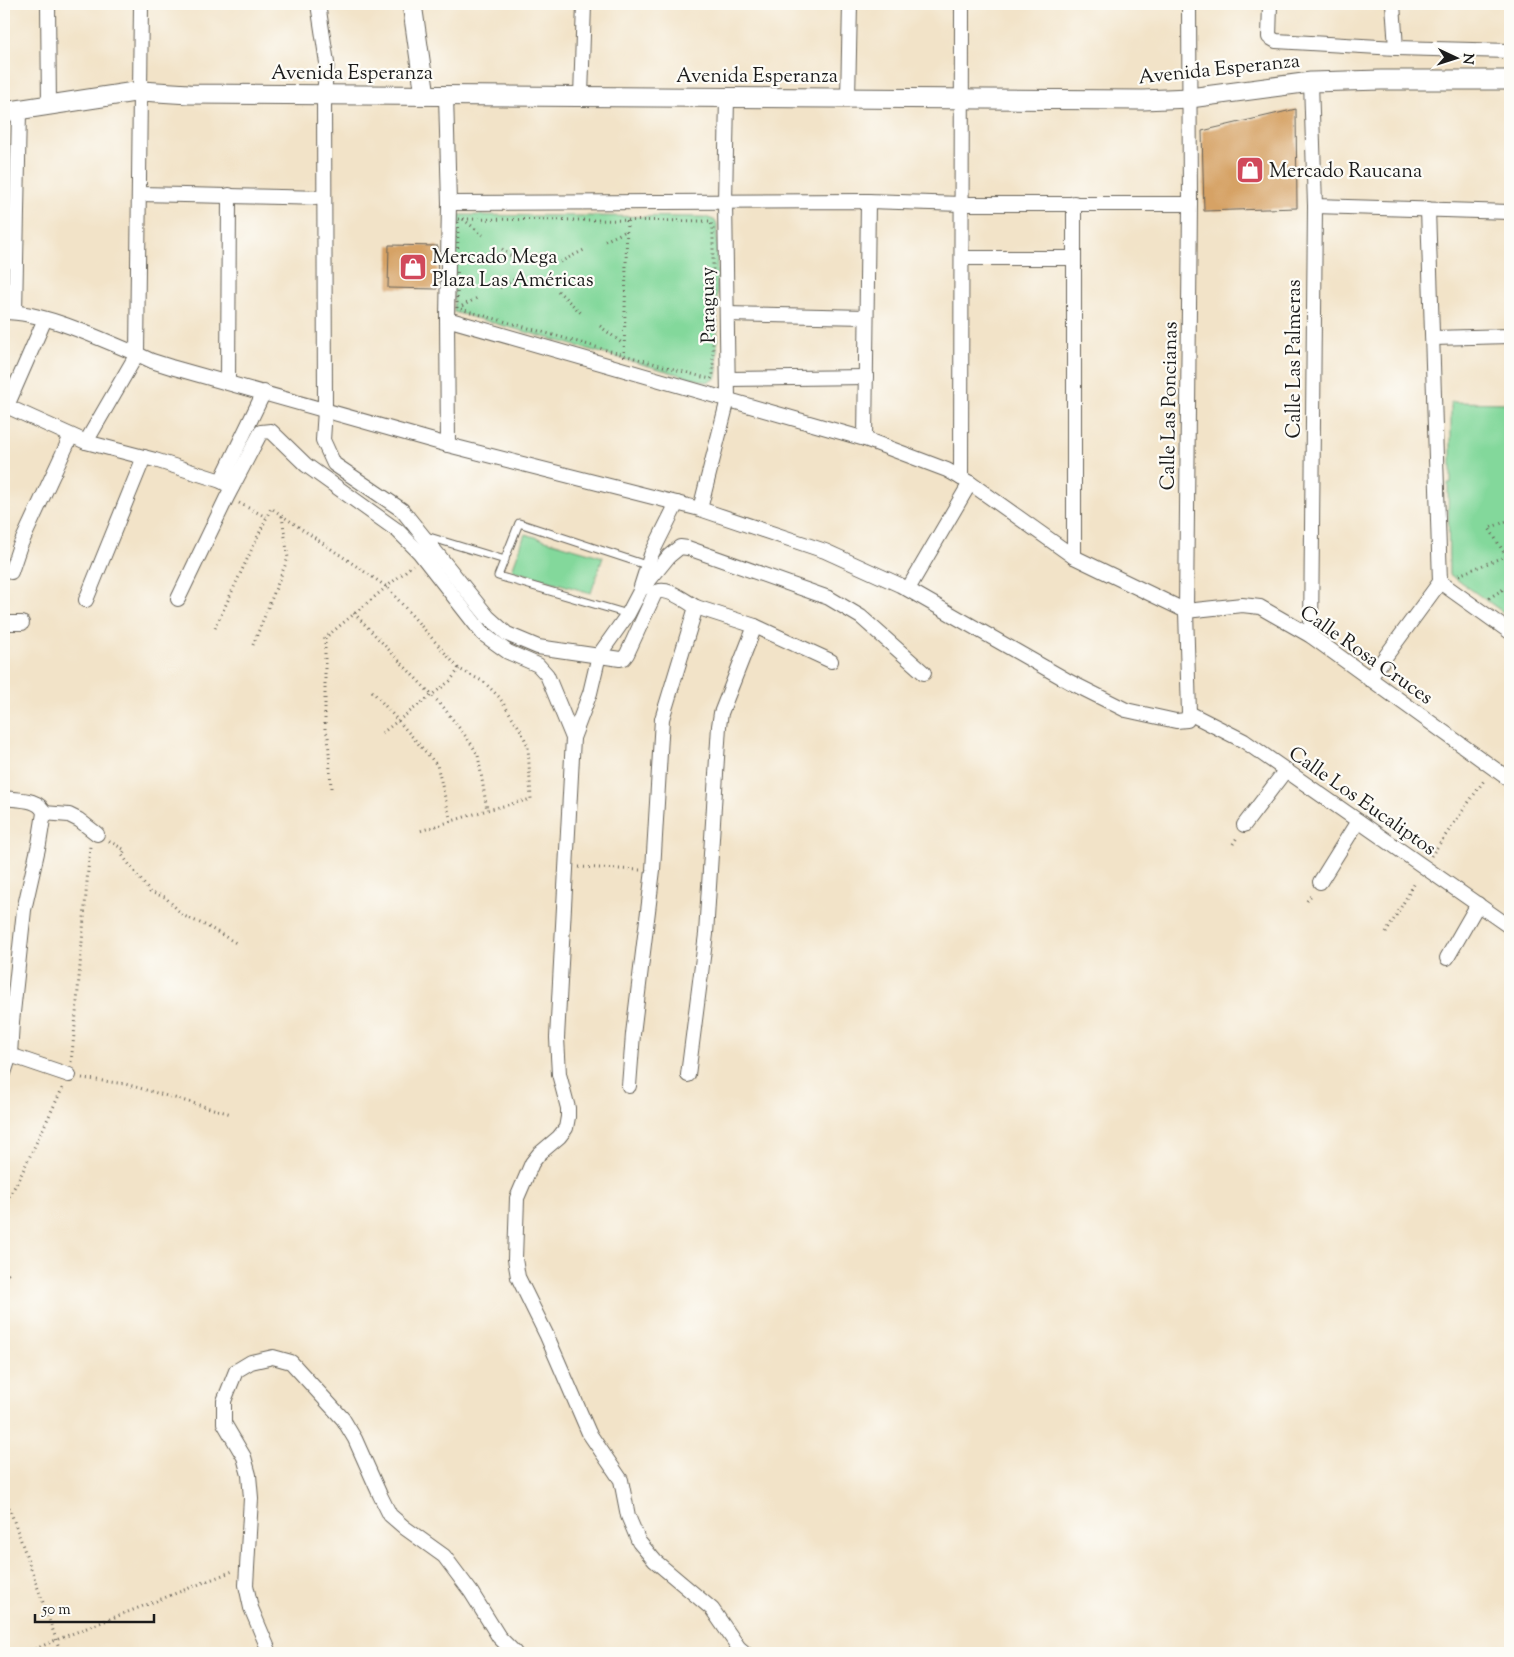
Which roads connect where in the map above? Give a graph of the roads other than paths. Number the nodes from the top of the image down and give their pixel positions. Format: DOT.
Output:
graph roads {
  1 [pos="48,4"];
  2 [pos="141,4"];
  3 [pos="318,4"];
  4 [pos="412,4"];
  5 [pos="584,4"];
  6 [pos="850,4"];
  7 [pos="962,4"];
  8 [pos="1189,4"];
  9 [pos="1270,4"];
  10 [pos="1393,4"];
  11 [pos="1396,48"];
  12 [pos="1510,51"];
  13 [pos="1510,80"];
  14 [pos="1311,82"];
  15 [pos="140,91"];
  16 [pos="324,94"];
  17 [pos="424,95"];
  18 [pos="446,96"];
  19 [pos="580,96"];
  20 [pos="727,97"];
  21 [pos="848,98"];
  22 [pos="1190,98"];
  23 [pos="961,99"];
  24 [pos="49,105"];
  25 [pos="12,111"];
  26 [pos="140,194"];
  27 [pos="229,195"];
  28 [pos="324,198"];
  29 [pos="868,201"];
  30 [pos="725,202"];
  31 [pos="449,203"];
  32 [pos="1074,203"];
  33 [pos="962,204"];
  34 [pos="1190,204"];
  35 [pos="1315,206"];
  36 [pos="1428,209"];
  37 [pos="1510,212"];
  38 [pos="962,258"];
  39 [pos="1074,258"];
  40 [pos="10,312"];
  41 [pos="727,314"];
  42 [pos="866,317"];
  43 [pos="45,319"];
  44 [pos="447,319"];
  45 [pos="1510,336"];
  46 [pos="1432,338"];
  47 [pos="138,354"];
  48 [pos="866,377"];
  49 [pos="728,378"];
  50 [pos="228,382"];
  51 [pos="264,392"];
  52 [pos="728,399"];
  53 [pos="5,406"];
  54 [pos="325,410"];
  55 [pos="71,436"];
  56 [pos="865,439"];
  57 [pos="86,442"];
  58 [pos="448,445"];
  59 [pos="144,457"];
  60 [pos="965,481"];
  61 [pos="227,488"];
  62 [pos="677,503"];
  63 [pos="700,509"];
  64 [pos="423,536"];
  65 [pos="1074,557"];
  66 [pos="505,560"];
  67 [pos="646,565"];
  68 [pos="11,572"];
  69 [pos="1440,582"];
  70 [pos="908,589"];
  71 [pos="639,592"];
  72 [pos="178,599"];
  73 [pos="86,600"];
  74 [pos="696,607"];
  75 [pos="1186,611"];
  76 [pos="628,614"];
  77 [pos="4,623"];
  78 [pos="22,623"];
  79 [pos="755,626"];
  80 [pos="1510,632"];
  81 [pos="1311,636"];
  82 [pos="599,655"];
  83 [pos="831,661"];
  84 [pos="924,673"];
  85 [pos="1369,678"];
  86 [pos="1189,713"];
  87 [pos="573,738"];
  88 [pos="1285,771"];
  89 [pos="1510,780"];
  90 [pos="4,798"];
  91 [pos="44,813"];
  92 [pos="1358,821"];
  93 [pos="1244,825"];
  94 [pos="97,834"];
  95 [pos="1320,882"];
  96 [pos="1478,904"];
  97 [pos="1510,927"];
  98 [pos="1447,958"];
  99 [pos="10,1055"];
  100 [pos="4,1073"];
  101 [pos="688,1075"];
  102 [pos="69,1076"];
  103 [pos="629,1086"];
  104 [pos="270,1653"];
  105 [pos="514,1653"];
  106 [pos="745,1653"];
  1 -- 24 [label="street"];
  2 -- 15 [label="street"];
  3 -- 16 [label="street"];
  4 -- 17 [label="street"];
  5 -- 19 [label="street"];
  6 -- 21 [label="street"];
  7 -- 23 [label="street"];
  8 -- 22 [label="street, Calle Las Poncianas"];
  9 -- 11 [label="street"];
  10 -- 11 [label="street"];
  11 -- 12 [label="street"];
  13 -- 14 [label="street, Avenida Esperanza"];
  14 -- 22 [label="street, Avenida Esperanza"];
  14 -- 35 [label="street, Calle Las Palmeras"];
  15 -- 16 [label="street, Avenida Esperanza"];
  15 -- 24 [label="street, Avenida Esperanza"];
  15 -- 26 [label="street"];
  16 -- 17 [label="street, Avenida Esperanza"];
  16 -- 28 [label="street"];
  17 -- 18 [label="street, Avenida Esperanza"];
  18 -- 19 [label="street, Avenida Esperanza"];
  18 -- 31 [label="street"];
  19 -- 20 [label="street, Avenida Esperanza"];
  20 -- 21 [label="street, Avenida Esperanza"];
  20 -- 30 [label="street, Paraguay"];
  21 -- 23 [label="street, Avenida Esperanza"];
  22 -- 23 [label="street, Avenida Esperanza"];
  22 -- 34 [label="street, Calle Las Poncianas"];
  23 -- 33 [label="street"];
  24 -- 25 [label="street, Avenida Esperanza"];
  25 -- 40 [label="street"];
  26 -- 27 [label="street"];
  26 -- 47 [label="street"];
  27 -- 28 [label="street"];
  27 -- 50 [label="street"];
  28 -- 54 [label="street"];
  29 -- 30 [label="street"];
  29 -- 33 [label="street"];
  29 -- 42 [label="street"];
  30 -- 31 [label="street"];
  30 -- 41 [label="street, Paraguay"];
  31 -- 44 [label="street"];
  32 -- 33 [label="street"];
  32 -- 34 [label="street"];
  32 -- 39 [label="street"];
  33 -- 38 [label="street"];
  34 -- 75 [label="street, Calle Las Poncianas"];
  35 -- 36 [label="street"];
  35 -- 81 [label="street, Calle Las Palmeras"];
  36 -- 37 [label="street"];
  36 -- 46 [label="street"];
  38 -- 39 [label="street"];
  38 -- 60 [label="street"];
  39 -- 65 [label="street"];
  40 -- 43 [label="street"];
  41 -- 42 [label="street"];
  41 -- 49 [label="street, Paraguay"];
  42 -- 48 [label="street"];
  43 -- 47 [label="street"];
  43 -- 53 [label="street"];
  44 -- 52 [label="street"];
  44 -- 58 [label="street"];
  45 -- 46 [label="street"];
  46 -- 69 [label="street"];
  47 -- 50 [label="street"];
  47 -- 57 [label="street"];
  48 -- 49 [label="street"];
  48 -- 56 [label="street"];
  49 -- 52 [label="street, Paraguay"];
  50 -- 51 [label="street"];
  51 -- 54 [label="street"];
  51 -- 61 [label="street"];
  52 -- 56 [label="street"];
  52 -- 63 [label="street, Paraguay"];
  53 -- 55 [label="street"];
  54 -- 58 [label="street"];
  54 -- 64 [label="street"];
  55 -- 57 [label="street"];
  55 -- 68 [label="street"];
  56 -- 60 [label="street"];
  57 -- 59 [label="street"];
  58 -- 62 [label="street"];
  59 -- 61 [label="street"];
  59 -- 73 [label="street"];
  60 -- 65 [label="street"];
  60 -- 70 [label="street"];
  61 -- 72 [label="street"];
  61 -- 87 [label="street"];
  62 -- 63 [label="street"];
  62 -- 67 [label="street"];
  63 -- 70 [label="street"];
  64 -- 66 [label="lane"];
  64 -- 82 [label="street"];
  65 -- 75 [label="street"];
  66 -- 67 [label="lane"];
  66 -- 76 [label="lane"];
  67 -- 71 [label="street"];
  69 -- 80 [label="street"];
  69 -- 85 [label="street"];
  70 -- 86 [label="street"];
  71 -- 76 [label="street"];
  71 -- 84 [label="street"];
  74 -- 79 [label="street"];
  74 -- 82 [label="street"];
  74 -- 103 [label="street"];
  75 -- 81 [label="street, Calle Rosa Cruces"];
  75 -- 86 [label="street, Calle Las Poncianas"];
  76 -- 82 [label="street"];
  77 -- 78 [label="street"];
  79 -- 83 [label="street"];
  79 -- 101 [label="street"];
  81 -- 85 [label="street, Calle Rosa Cruces"];
  82 -- 87 [label="street"];
  85 -- 89 [label="street, Calle Rosa Cruces"];
  86 -- 88 [label="street, Calle Los Eucaliptos"];
  87 -- 106 [label="street"];
  88 -- 92 [label="street, Calle Los Eucaliptos"];
  88 -- 93 [label="street"];
  90 -- 91 [label="street"];
  91 -- 94 [label="street"];
  91 -- 99 [label="street"];
  92 -- 95 [label="street"];
  92 -- 96 [label="street, Calle Los Eucaliptos"];
  96 -- 97 [label="street, Calle Los Eucaliptos"];
  96 -- 98 [label="street"];
  99 -- 100 [label="street"];
  99 -- 102 [label="street"];
  104 -- 105 [label="street"];
}
